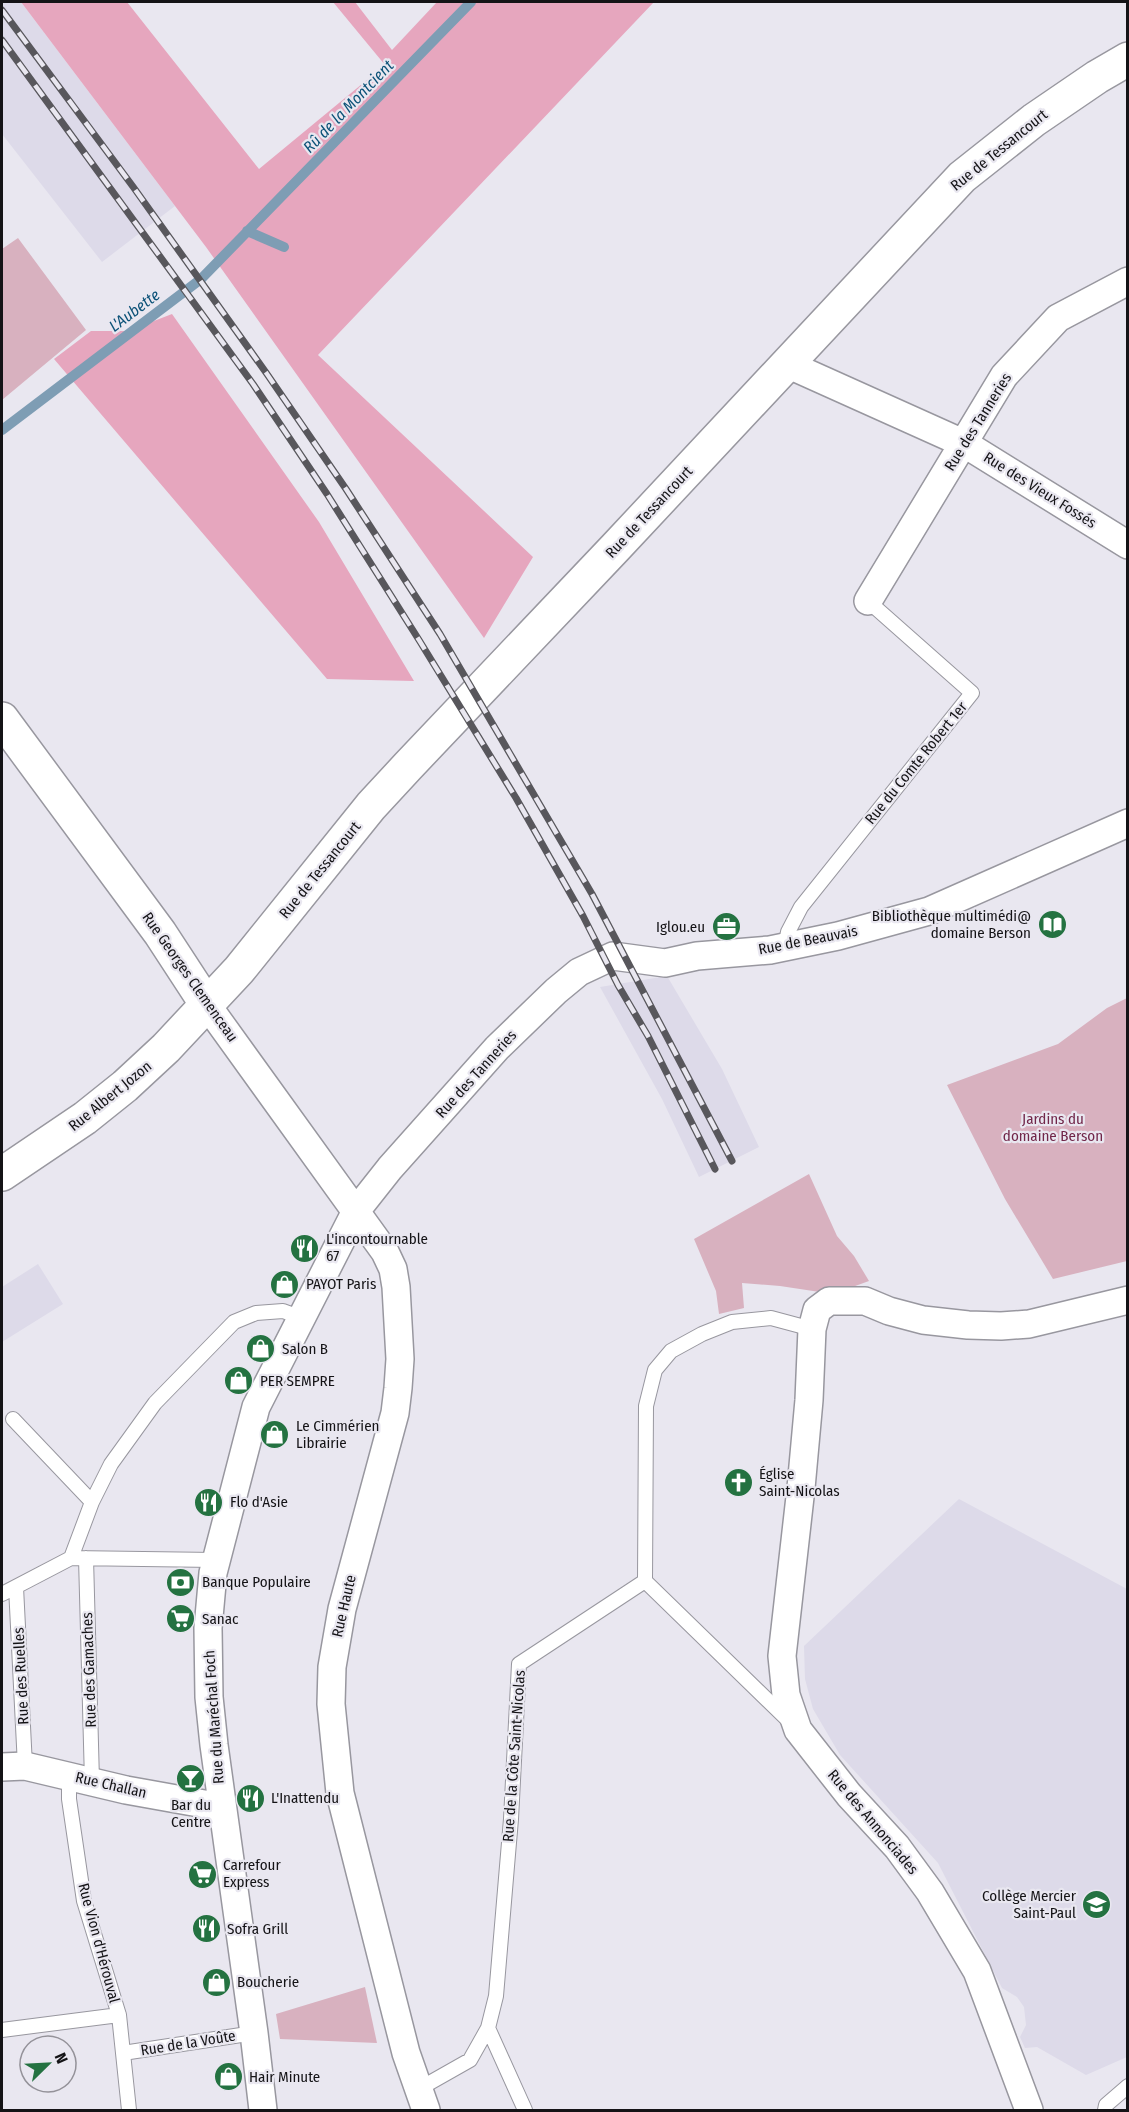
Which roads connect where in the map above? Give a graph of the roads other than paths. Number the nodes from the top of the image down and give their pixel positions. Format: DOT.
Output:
graph roads {
  1 [pos="1128,59"];
  2 [pos="1128,280"];
  3 [pos="787,363"];
  4 [pos="965,444"];
  5 [pos="1128,545"];
  6 [pos="868,601"];
  7 [pos="2,719"];
  8 [pos="1128,823"];
  9 [pos="785,947"];
  10 [pos="613,956"];
  11 [pos="207,1005"];
  12 [pos="2,1174"];
  13 [pos="356,1211"];
  14 [pos="1128,1300"];
  15 [pos="302,1318"];
  16 [pos="815,1319"];
  17 [pos="13,1419"];
  18 [pos="92,1502"];
  19 [pos="71,1558"];
  20 [pos="86,1558"];
  21 [pos="215,1560"];
  22 [pos="645,1581"];
  23 [pos="16,1587"];
  24 [pos="2,1594"];
  25 [pos="798,1730"];
  26 [pos="13,1767"];
  27 [pos="80,1778"];
  28 [pos="221,1807"];
  29 [pos="119,2014"];
  30 [pos="488,2028"];
  31 [pos="2,2030"];
  32 [pos="254,2032"];
  33 [pos="123,2053"];
  34 [pos="1128,2086"];
  35 [pos="421,2100"];
  36 [pos="129,2110"];
  37 [pos="263,2110"];
  38 [pos="525,2110"];
  39 [pos="1029,2110"];
  40 [pos="1105,2110"];
  1 -- 3 [label="main road, Rue de Tessancourt"];
  2 -- 4 [label="street, Rue des Tanneries"];
  3 -- 4 [label="street, Rue des Vieux Fossés"];
  3 -- 11 [label="main road, Rue de Tessancourt"];
  4 -- 5 [label="street, Rue des Vieux Fossés"];
  4 -- 6 [label="street, Rue des Tanneries"];
  6 -- 9 [label="lane, Rue du Comte Robert 1er"];
  7 -- 11 [label="main road, Rue Georges Clemenceau"];
  8 -- 9 [label="street, Rue de Beauvais"];
  9 -- 10 [label="street, Rue de Beauvais"];
  10 -- 13 [label="street, Rue des Tanneries"];
  11 -- 12 [label="main road, Rue Albert Jozon"];
  11 -- 13 [label="street, Rue Georges Clemenceau"];
  13 -- 15 [label="street, Rue du Maréchal Foch"];
  13 -- 35 [label="street, Rue Haute"];
  14 -- 16 [label="street"];
  15 -- 18 [label="lane"];
  15 -- 21 [label="street, Rue du Maréchal Foch"];
  16 -- 22 [label="lane"];
  16 -- 25 [label="street"];
  17 -- 18 [label="lane"];
  18 -- 19 [label="lane"];
  19 -- 20 [label="lane"];
  19 -- 23 [label="lane"];
  20 -- 21 [label="lane"];
  20 -- 27 [label="lane, Rue des Gamaches"];
  21 -- 28 [label="street, Rue du Maréchal Foch"];
  22 -- 25 [label="lane, Rue des Annonciades"];
  22 -- 30 [label="lane, Rue de la Côte Saint-Nicolas"];
  23 -- 24 [label="lane"];
  23 -- 26 [label="lane, Rue des Ruelles"];
  25 -- 39 [label="street, Rue des Annonciades"];
  26 -- 27 [label="street, Rue Challan"];
  27 -- 28 [label="street, Rue Challan"];
  27 -- 29 [label="lane, Rue Vion d'Hérouval"];
  28 -- 32 [label="street, Rue du Maréchal Foch"];
  29 -- 31 [label="lane"];
  29 -- 33 [label="lane, Rue Vion d'Hérouval"];
  30 -- 35 [label="lane"];
  30 -- 38 [label="lane"];
  32 -- 33 [label="lane, Rue de la Voûte"];
  32 -- 37 [label="street, Rue du Maréchal Foch"];
  33 -- 36 [label="lane, Rue Vion d'Hérouval"];
  34 -- 40 [label="lane"];
}
